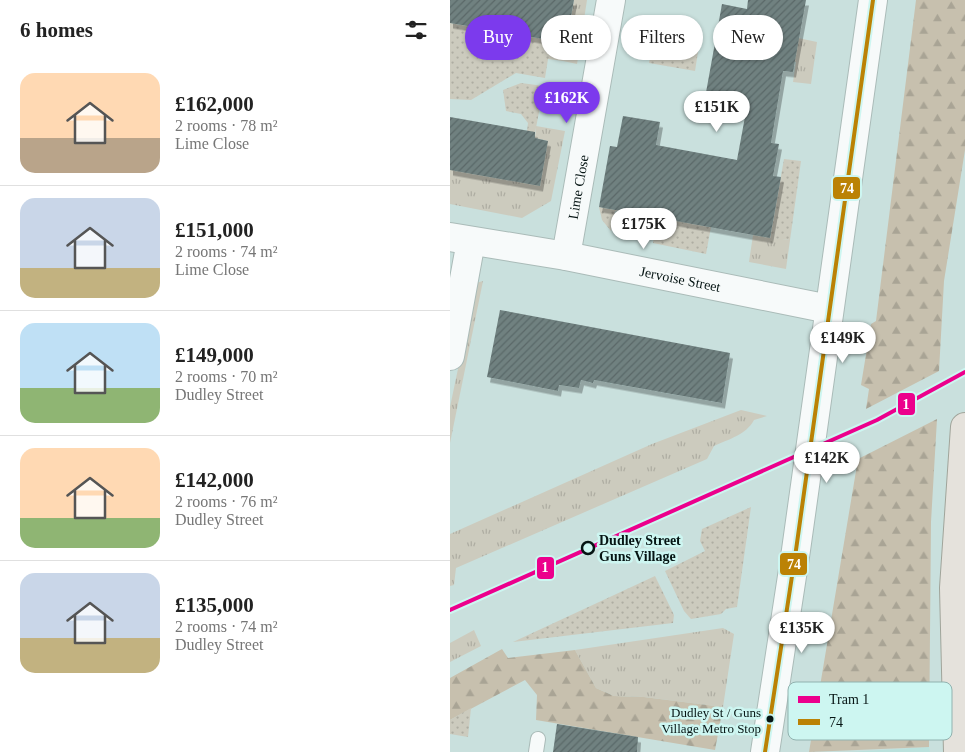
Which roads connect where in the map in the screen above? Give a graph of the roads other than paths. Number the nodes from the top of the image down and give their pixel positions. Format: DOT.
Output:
graph roads {
  1 [pos="611,0"];
  2 [pos="873,0"];
  3 [pos="460,240"];
  4 [pos="566,256"];
  5 [pos="830,308"];
  6 [pos="450,356"];
  7 [pos="965,427"];
  8 [pos="765,752"];
  9 [pos="958,752"];
  1 -- 4 [label="street, Lime Close"];
  2 -- 5 [label="street"];
  3 -- 4 [label="street, Jervoise Street"];
  3 -- 6 [label="street, Jervoise Street"];
  4 -- 5 [label="street, Jervoise Street"];
  5 -- 8 [label="street"];
  7 -- 9 [label="highway"];
}
